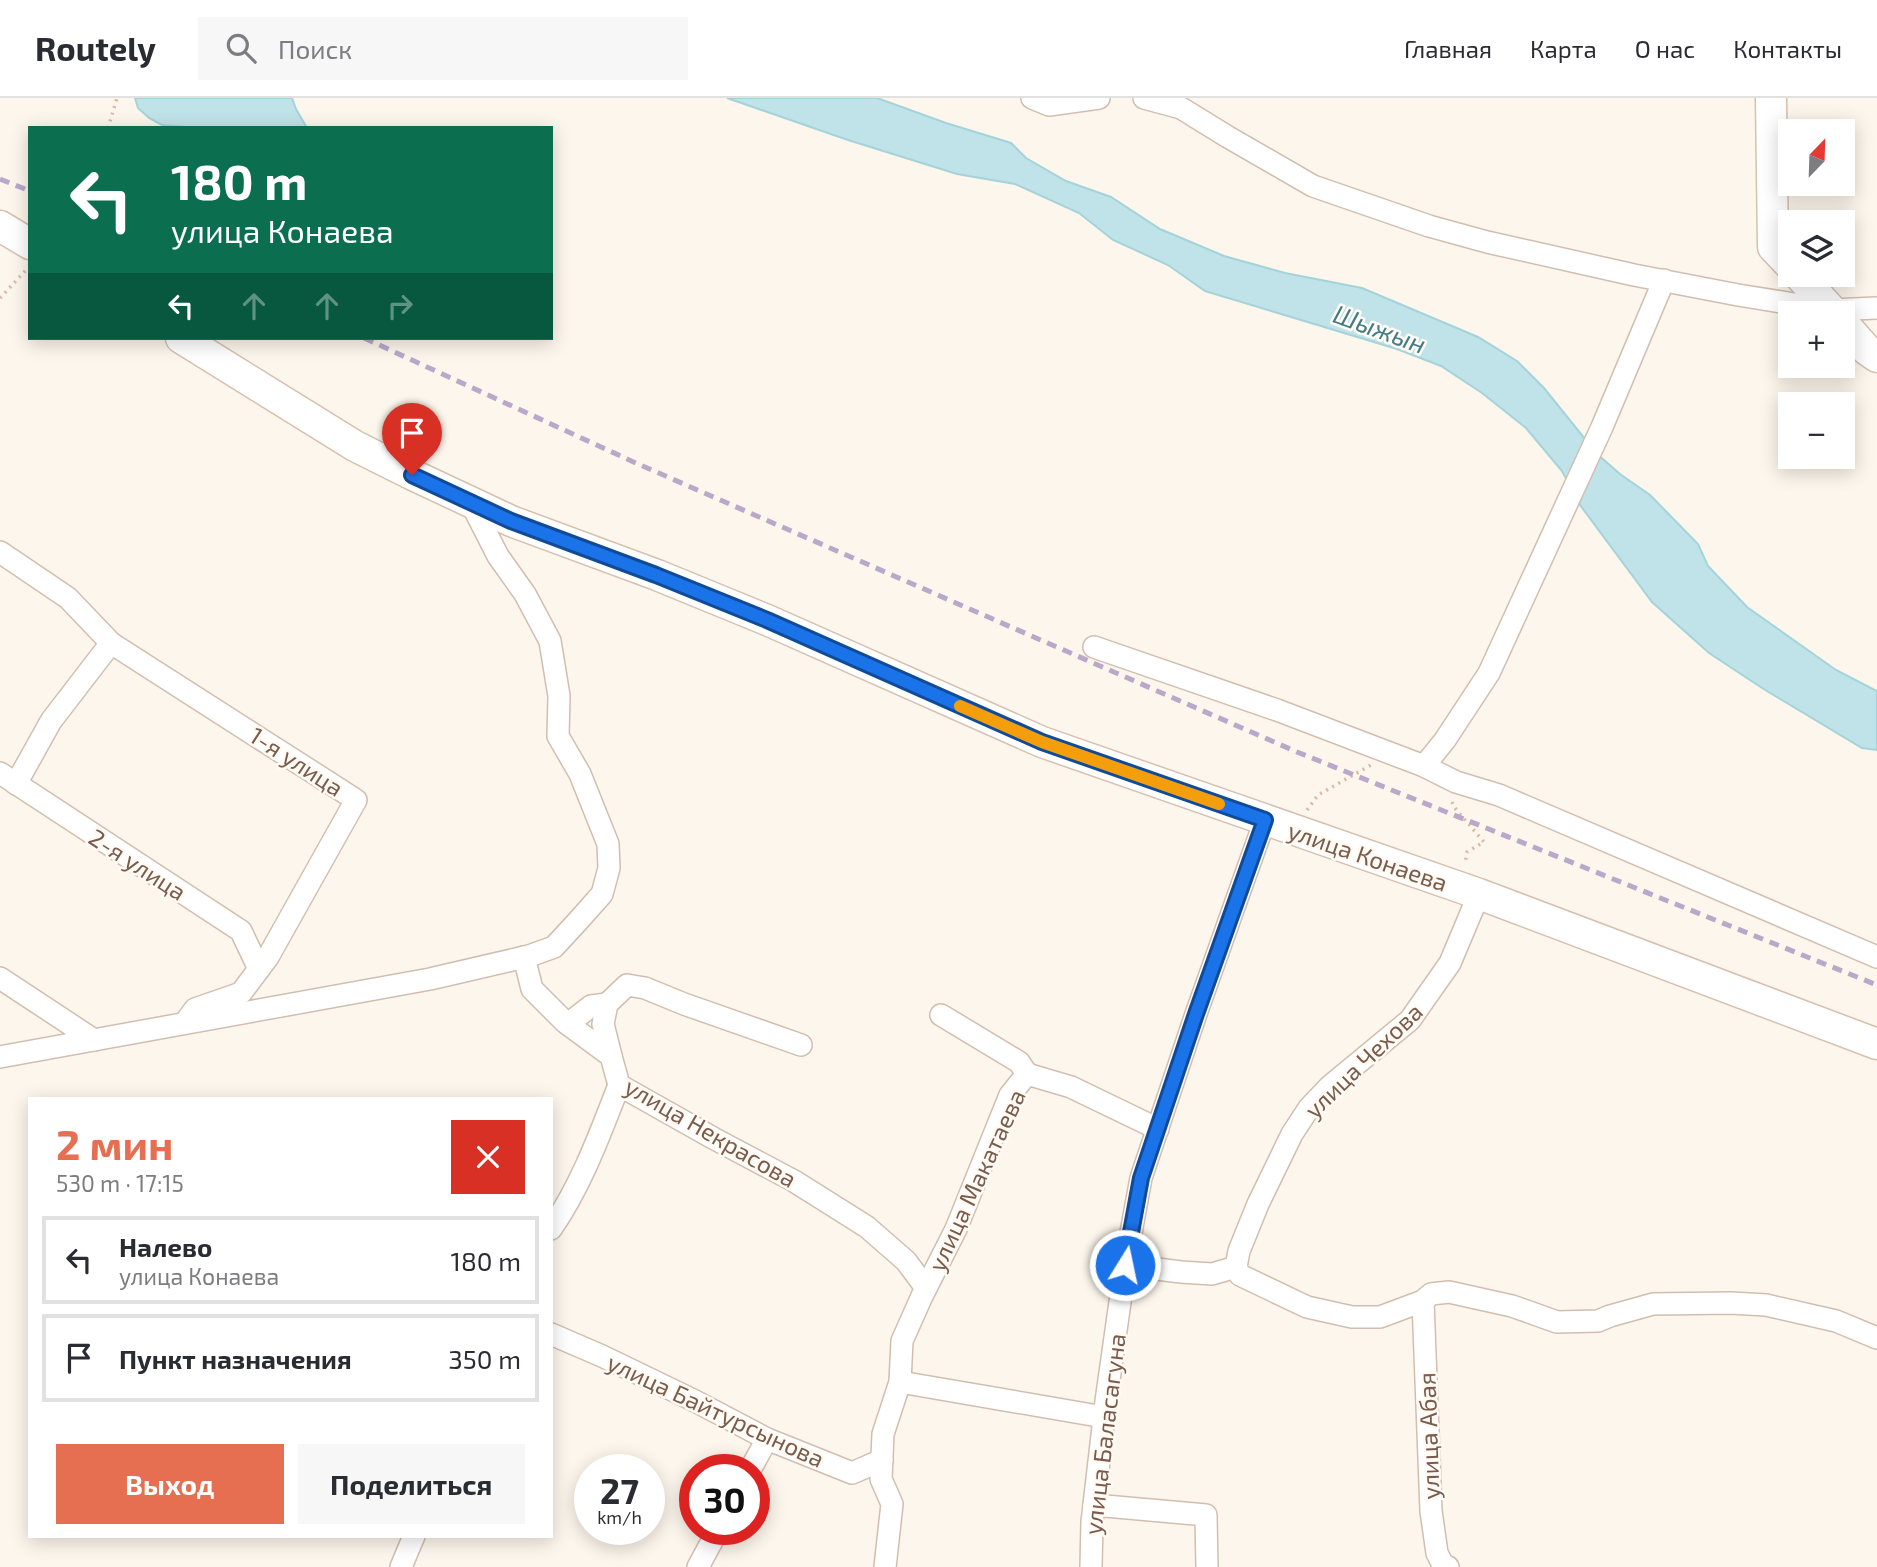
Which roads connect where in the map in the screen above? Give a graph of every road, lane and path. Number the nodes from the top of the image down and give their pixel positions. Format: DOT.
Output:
graph roads {
  1 [pos="117,98"];
  2 [pos="1032,98"];
  3 [pos="1100,98"];
  4 [pos="1144,98"];
  5 [pos="1772,98"];
  6 [pos="1183,103"];
  7 [pos="109,126"];
  8 [pos="0,226"];
  9 [pos="28,243"];
  10 [pos="1778,252"];
  11 [pos="28,268"];
  12 [pos="1664,281"];
  13 [pos="1810,287"];
  14 [pos="0,298"];
  15 [pos="1822,301"];
  16 [pos="1778,304"];
  17 [pos="1877,308"];
  18 [pos="1855,312"];
  19 [pos="1855,337"];
  20 [pos="184,340"];
  21 [pos="1877,357"];
  22 [pos="471,503"];
  23 [pos="0,552"];
  24 [pos="111,643"];
  25 [pos="1094,647"];
  26 [pos="1400,757"];
  27 [pos="1424,766"];
  28 [pos="8,778"];
  29 [pos="1447,778"];
  30 [pos="1279,825"];
  31 [pos="1473,892"];
  32 [pos="524,957"];
  33 [pos="1877,957"];
  34 [pos="259,969"];
  35 [pos="0,978"];
  36 [pos="607,1004"];
  37 [pos="941,1015"];
  38 [pos="184,1024"];
  39 [pos="568,1024"];
  40 [pos="94,1040"];
  41 [pos="1877,1044"];
  42 [pos="801,1045"];
  43 [pos="611,1056"];
  44 [pos="0,1057"];
  45 [pos="1027,1074"];
  46 [pos="620,1085"];
  47 [pos="1158,1129"];
  48 [pos="553,1226"];
  49 [pos="1125,1265"];
  50 [pos="1236,1267"];
  51 [pos="926,1287"];
  52 [pos="1423,1301"];
  53 [pos="553,1335"];
  54 [pos="1877,1338"];
  55 [pos="900,1382"];
  56 [pos="1104,1417"];
  57 [pos="767,1439"];
  58 [pos="759,1454"];
  59 [pos="882,1460"];
  60 [pos="1094,1505"];
  61 [pos="413,1538"];
  62 [pos="710,1545"];
  63 [pos="401,1567"];
  64 [pos="698,1567"];
  65 [pos="885,1567"];
  66 [pos="1091,1567"];
  67 [pos="1207,1567"];
  68 [pos="1448,1567"];
  1 -- 7 [label="path"];
  2 -- 3 [label="street"];
  4 -- 6 [label="street"];
  5 -- 10 [label="street"];
  6 -- 12 [label="street"];
  8 -- 9 [label="street"];
  11 -- 14 [label="path"];
  12 -- 16 [label="street"];
  12 -- 27 [label="street"];
  13 -- 15 [label="street"];
  17 -- 18 [label="street"];
  19 -- 21 [label="street"];
  20 -- 22 [label="street, улица Конаева"];
  22 -- 30 [label="street, улица Конаева"];
  22 -- 32 [label="street"];
  23 -- 24 [label="street, 1-я улица"];
  24 -- 28 [label="street"];
  24 -- 34 [label="street, 1-я улица"];
  25 -- 26 [label="street"];
  26 -- 27 [label="street"];
  26 -- 30 [label="path"];
  27 -- 29 [label="street"];
  28 -- 34 [label="street, 2-я улица"];
  29 -- 31 [label="path"];
  29 -- 33 [label="street"];
  30 -- 31 [label="street, улица Конаева"];
  30 -- 47 [label="street, улица Баласагуна"];
  31 -- 41 [label="street, улица Конаева"];
  31 -- 50 [label="street, улица Чехова"];
  32 -- 38 [label="street"];
  32 -- 39 [label="street, улица Некрасова"];
  34 -- 38 [label="street, 1-я улица"];
  35 -- 40 [label="street"];
  36 -- 39 [label="street"];
  36 -- 42 [label="street"];
  36 -- 43 [label="street"];
  37 -- 45 [label="street"];
  38 -- 40 [label="street"];
  39 -- 43 [label="street, улица Некрасова"];
  40 -- 44 [label="street"];
  43 -- 46 [label="street, улица Некрасова"];
  45 -- 47 [label="street, улица Макатаева"];
  45 -- 51 [label="street, улица Макатаева"];
  46 -- 48 [label="street"];
  46 -- 51 [label="street, улица Некрасова"];
  47 -- 49 [label="street, улица Баласагуна"];
  49 -- 50 [label="street"];
  49 -- 56 [label="street, улица Баласагуна"];
  50 -- 52 [label="street"];
  51 -- 55 [label="street, улица Макатаева"];
  52 -- 54 [label="street"];
  52 -- 68 [label="street, улица Абая"];
  53 -- 57 [label="street, улица Байтурсынова"];
  55 -- 56 [label="street"];
  55 -- 59 [label="street, улица Макатаева"];
  56 -- 60 [label="street, улица Баласагуна"];
  57 -- 58 [label="street"];
  57 -- 59 [label="street, улица Байтурсынова"];
  59 -- 65 [label="street, улица Макатаева"];
  60 -- 66 [label="street, улица Баласагуна"];
  60 -- 67 [label="street"];
  61 -- 63 [label="street"];
  62 -- 64 [label="street"];
}
